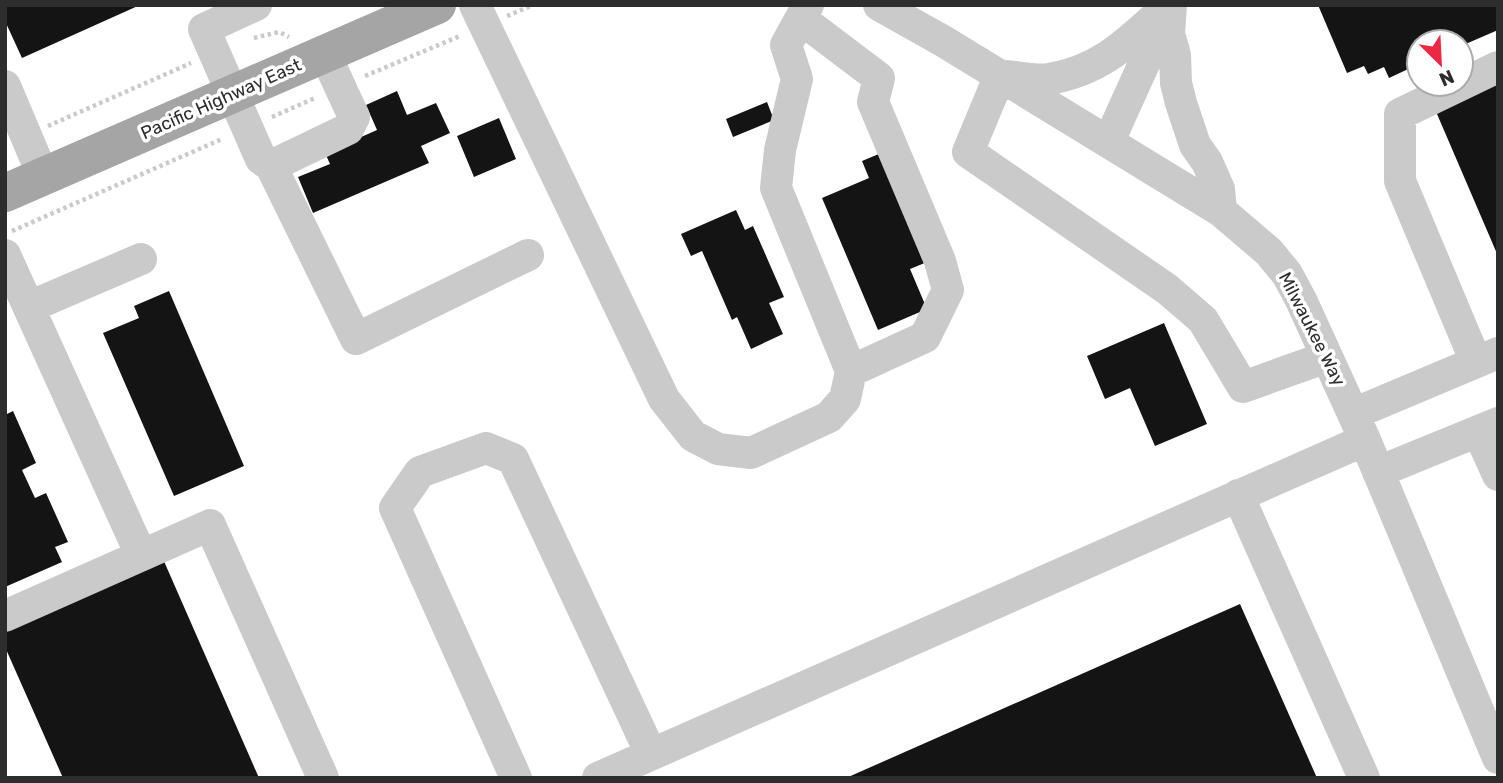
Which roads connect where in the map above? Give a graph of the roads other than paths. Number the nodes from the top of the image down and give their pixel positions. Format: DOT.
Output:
graph roads {
  1 [pos="256,5"];
  2 [pos="437,5"];
  3 [pos="475,5"];
  4 [pos="879,5"];
  5 [pos="1170,5"];
  6 [pos="805,12"];
  7 [pos="325,54"];
  8 [pos="1498,67"];
  9 [pos="1000,75"];
  10 [pos="5,86"];
  11 [pos="232,94"];
  12 [pos="1109,141"];
  13 [pos="271,166"];
  14 [pos="43,176"];
  15 [pos="5,193"];
  16 [pos="1222,211"];
  17 [pos="5,255"];
  18 [pos="528,255"];
  19 [pos="141,259"];
  20 [pos="29,307"];
  21 [pos="1327,357"];
  22 [pos="1487,357"];
  23 [pos="851,371"];
  24 [pos="1359,427"];
  25 [pos="1488,427"];
  26 [pos="1378,472"];
  27 [pos="1498,475"];
  28 [pos="1238,495"];
  29 [pos="141,555"];
  30 [pos="5,615"];
  31 [pos="1484,688"];
  32 [pos="651,754"];
  33 [pos="1498,758"];
  34 [pos="323,778"];
  35 [pos="516,778"];
  36 [pos="598,778"];
  37 [pos="1364,778"];
  1 -- 11 [label="street"];
  2 -- 7 [label="main road, Pacific Highway East"];
  3 -- 23 [label="street"];
  4 -- 9 [label="street, Milwaukee Way"];
  5 -- 9 [label="street"];
  5 -- 12 [label="street"];
  5 -- 16 [label="street"];
  6 -- 23 [label="street"];
  6 -- 23 [label="street"];
  7 -- 11 [label="main road, Pacific Highway East"];
  7 -- 13 [label="street"];
  8 -- 22 [label="street"];
  9 -- 12 [label="street, Milwaukee Way"];
  9 -- 21 [label="street"];
  10 -- 14 [label="street"];
  11 -- 13 [label="street"];
  11 -- 14 [label="main road, Pacific Highway East"];
  12 -- 16 [label="street, Milwaukee Way"];
  13 -- 18 [label="street"];
  14 -- 15 [label="main road, Pacific Highway East"];
  16 -- 21 [label="street, Milwaukee Way"];
  17 -- 20 [label="street"];
  19 -- 20 [label="street"];
  20 -- 29 [label="street"];
  21 -- 24 [label="street, Milwaukee Way"];
  22 -- 24 [label="street"];
  24 -- 26 [label="street, Milwaukee Way"];
  24 -- 28 [label="street"];
  25 -- 26 [label="street"];
  25 -- 27 [label="street"];
  26 -- 31 [label="street, Milwaukee Way"];
  28 -- 32 [label="street"];
  28 -- 37 [label="street"];
  29 -- 30 [label="street"];
  29 -- 34 [label="street"];
  31 -- 33 [label="street, Milwaukee Way"];
  32 -- 35 [label="street"];
  32 -- 36 [label="street"];
}
